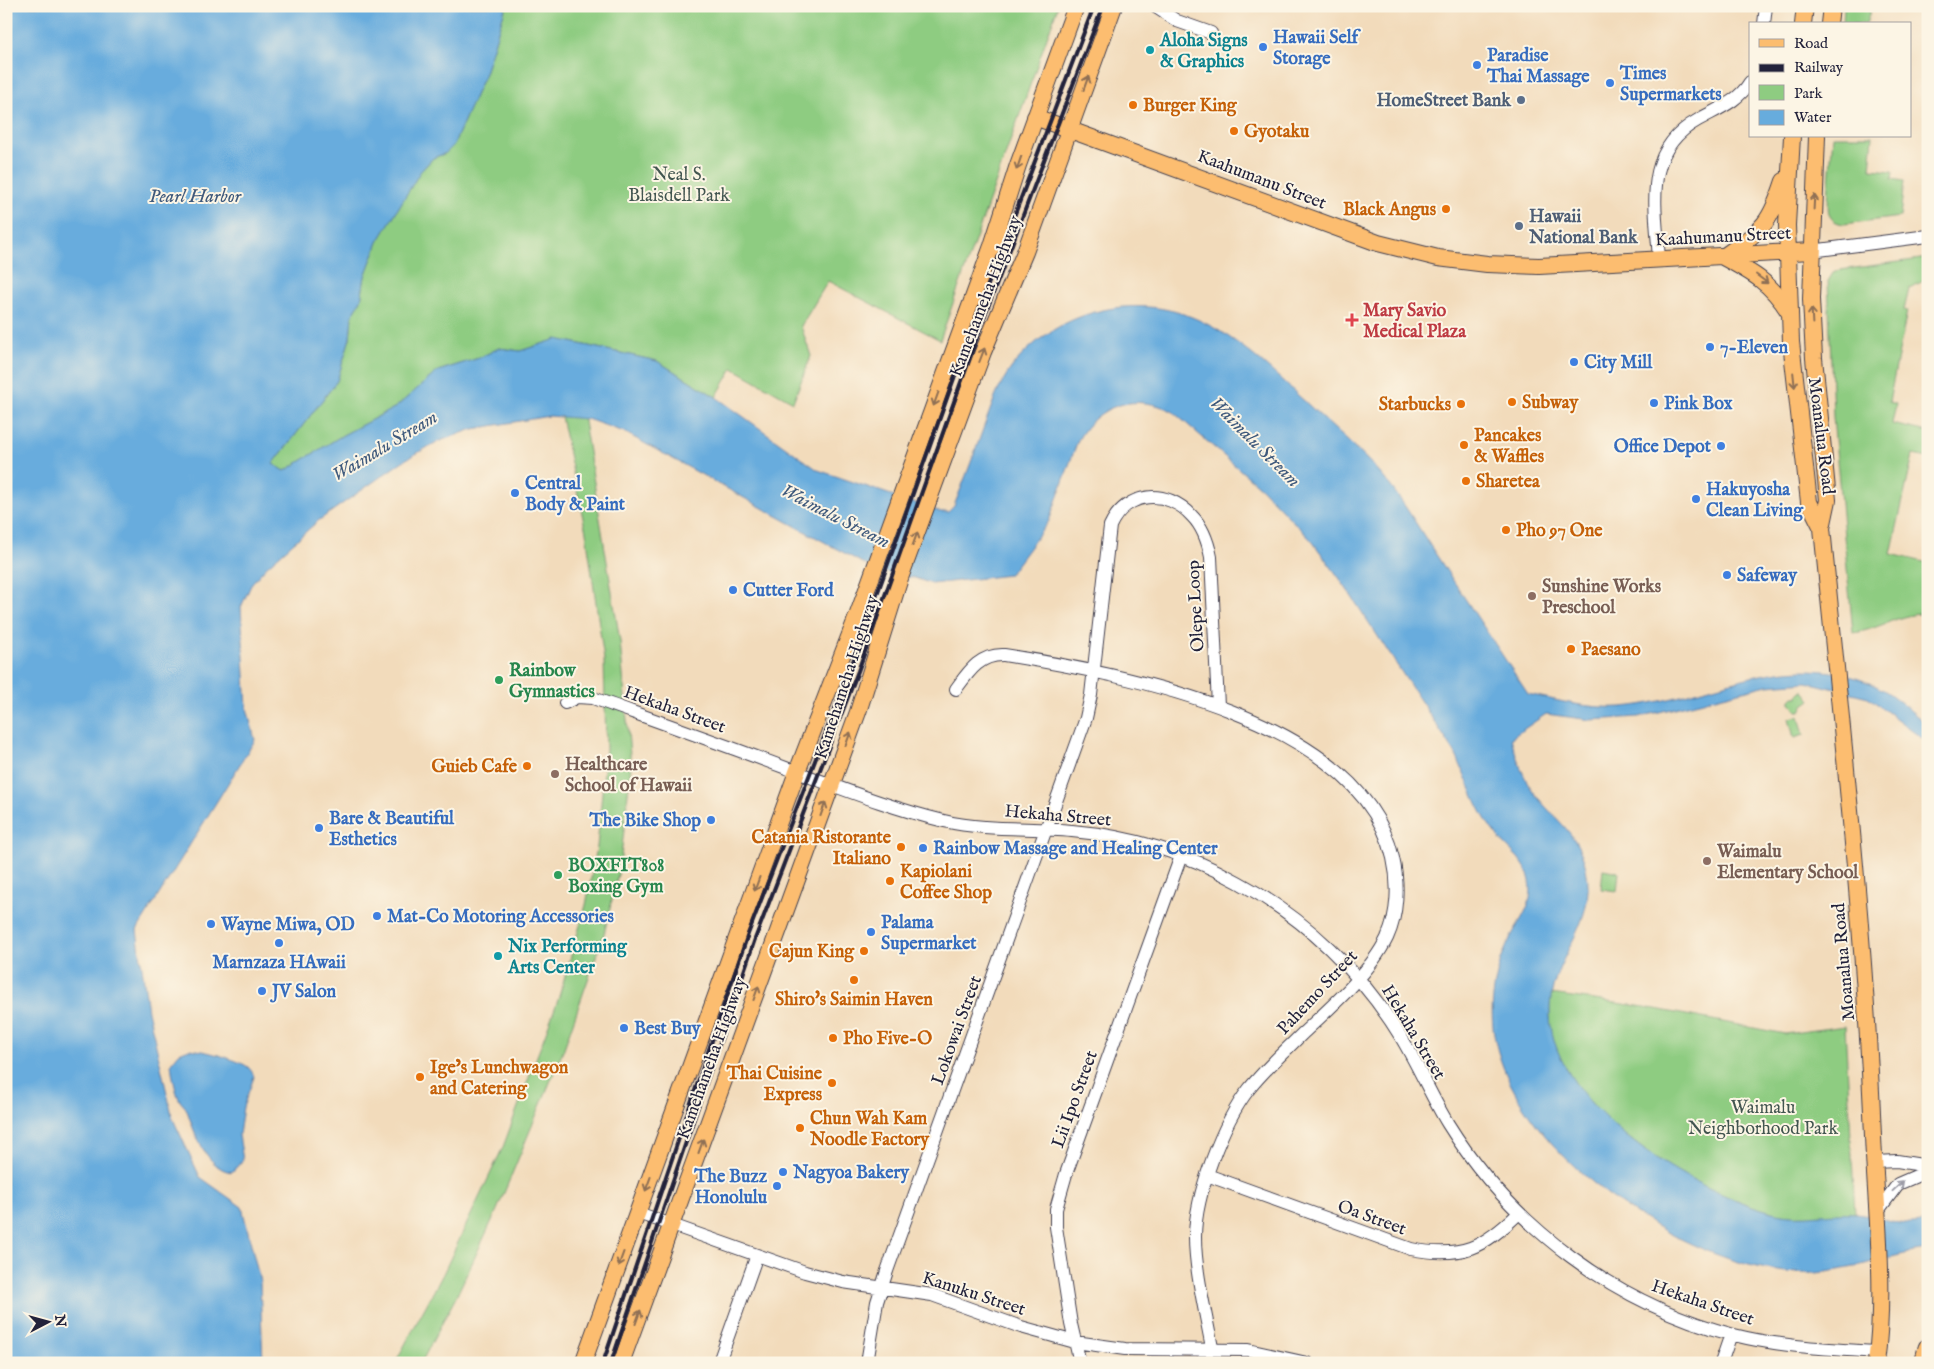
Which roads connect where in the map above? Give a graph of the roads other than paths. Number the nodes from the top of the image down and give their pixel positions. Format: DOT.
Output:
graph roads {
  1 [pos="1076,6"];
  2 [pos="1114,6"];
  3 [pos="1154,6"];
  4 [pos="1766,6"];
  5 [pos="1805,6"];
  6 [pos="1831,6"];
  7 [pos="1764,22"];
  8 [pos="1803,22"];
  9 [pos="1829,22"];
  10 [pos="1211,33"];
  11 [pos="1749,83"];
  12 [pos="1035,117"];
  13 [pos="1069,129"];
  14 [pos="1792,138"];
  15 [pos="1817,138"];
  16 [pos="1790,164"];
  17 [pos="1928,236"];
  18 [pos="1811,251"];
  19 [pos="1788,253"];
  20 [pos="1724,257"];
  21 [pos="1659,260"];
  22 [pos="1790,314"];
  23 [pos="1822,528"];
  24 [pos="1094,671"];
  25 [pos="956,689"];
  26 [pos="565,703"];
  27 [pos="1218,706"];
  28 [pos="797,772"];
  29 [pos="832,785"];
  30 [pos="1047,830"];
  31 [pos="1181,856"];
  32 [pos="1358,977"];
  33 [pos="1874,1162"];
  34 [pos="1928,1166"];
  35 [pos="1928,1171"];
  36 [pos="1207,1175"];
  37 [pos="1877,1212"];
  38 [pos="1519,1213"];
  39 [pos="638,1214"];
  40 [pos="672,1225"];
  41 [pos="757,1254"];
  42 [pos="882,1287"];
  43 [pos="1731,1334"];
  44 [pos="1076,1342"];
  45 [pos="1212,1348"];
  46 [pos="1928,1348"];
  47 [pos="1877,1357"];
  48 [pos="720,1359"];
  49 [pos="583,1363"];
  50 [pos="621,1363"];
  51 [pos="867,1363"];
  52 [pos="1080,1363"];
  53 [pos="1307,1363"];
  54 [pos="1721,1363"];
  55 [pos="1924,1363"];
  1 -- 12 [label="main road, Kamehameha Highway"];
  13 -- 2 [label="main road, Kamehameha Highway, one-way"];
  3 -- 10 [label="street"];
  4 -- 7 [label="street"];
  5 -- 8 [label="main road"];
  6 -- 9 [label="main road"];
  11 -- 21 [label="street"];
  12 -- 13 [label="main road, Kaahumanu Street"];
  12 -- 28 [label="main road, Kamehameha Highway, one-way"];
  13 -- 21 [label="main road, Kaahumanu Street"];
  29 -- 13 [label="main road, Kamehameha Highway, one-way"];
  14 -- 16 [label="main road, Moanalua Road"];
  18 -- 15 [label="main road, Moanalua Road, one-way"];
  16 -- 19 [label="main road, Moanalua Road"];
  16 -- 20 [label="main road"];
  17 -- 18 [label="street, Kaahumanu Street"];
  18 -- 19 [label="main road, Kaahumanu Street"];
  23 -- 18 [label="main road, Moanalua Road, one-way"];
  19 -- 20 [label="main road, Kaahumanu Street"];
  19 -- 22 [label="main road, Moanalua Road"];
  20 -- 21 [label="main road, Kaahumanu Street"];
  20 -- 22 [label="main road, one-way"];
  22 -- 23 [label="main road, Moanalua Road, one-way"];
  23 -- 33 [label="main road, Moanalua Road"];
  24 -- 25 [label="street, Pahemo Street"];
  24 -- 27 [label="street, Pahemo Street"];
  24 -- 27 [label="street, Olepe Loop"];
  24 -- 30 [label="street, Lokowai Street"];
  26 -- 28 [label="street, Hekaha Street"];
  27 -- 32 [label="street, Pahemo Street"];
  28 -- 29 [label="street, Hekaha Street"];
  28 -- 39 [label="main road, Kamehameha Highway, one-way"];
  29 -- 30 [label="street, Hekaha Street"];
  40 -- 29 [label="main road, Kamehameha Highway, one-way"];
  30 -- 31 [label="street, Hekaha Street"];
  30 -- 42 [label="street, Lokowai Street"];
  31 -- 32 [label="street, Hekaha Street"];
  31 -- 44 [label="street, Lii Ipo Street"];
  32 -- 36 [label="street, Pahemo Street"];
  32 -- 38 [label="street, Hekaha Street"];
  33 -- 34 [label="street"];
  33 -- 37 [label="main road, Moanalua Road"];
  37 -- 35 [label="street, one-way"];
  36 -- 38 [label="street, Oa Street"];
  36 -- 45 [label="street, Pahemo Street"];
  37 -- 47 [label="main road, Moanalua Road"];
  38 -- 43 [label="street, Hekaha Street"];
  39 -- 40 [label="street, Kanuku Street"];
  39 -- 49 [label="main road, Kamehameha Highway, one-way"];
  40 -- 41 [label="street, Kanuku Street"];
  50 -- 40 [label="main road, Kamehameha Highway, one-way"];
  41 -- 42 [label="street, Kanuku Street"];
  41 -- 48 [label="street"];
  42 -- 44 [label="street, Kanuku Street"];
  42 -- 51 [label="street, Lokowai Street"];
  43 -- 47 [label="street, Hekaha Street"];
  43 -- 54 [label="street"];
  44 -- 45 [label="street, Kanuku Street"];
  44 -- 52 [label="street, Lii Ipo Street"];
  45 -- 53 [label="street, Kanuku Street"];
  46 -- 55 [label="highway"];
}
